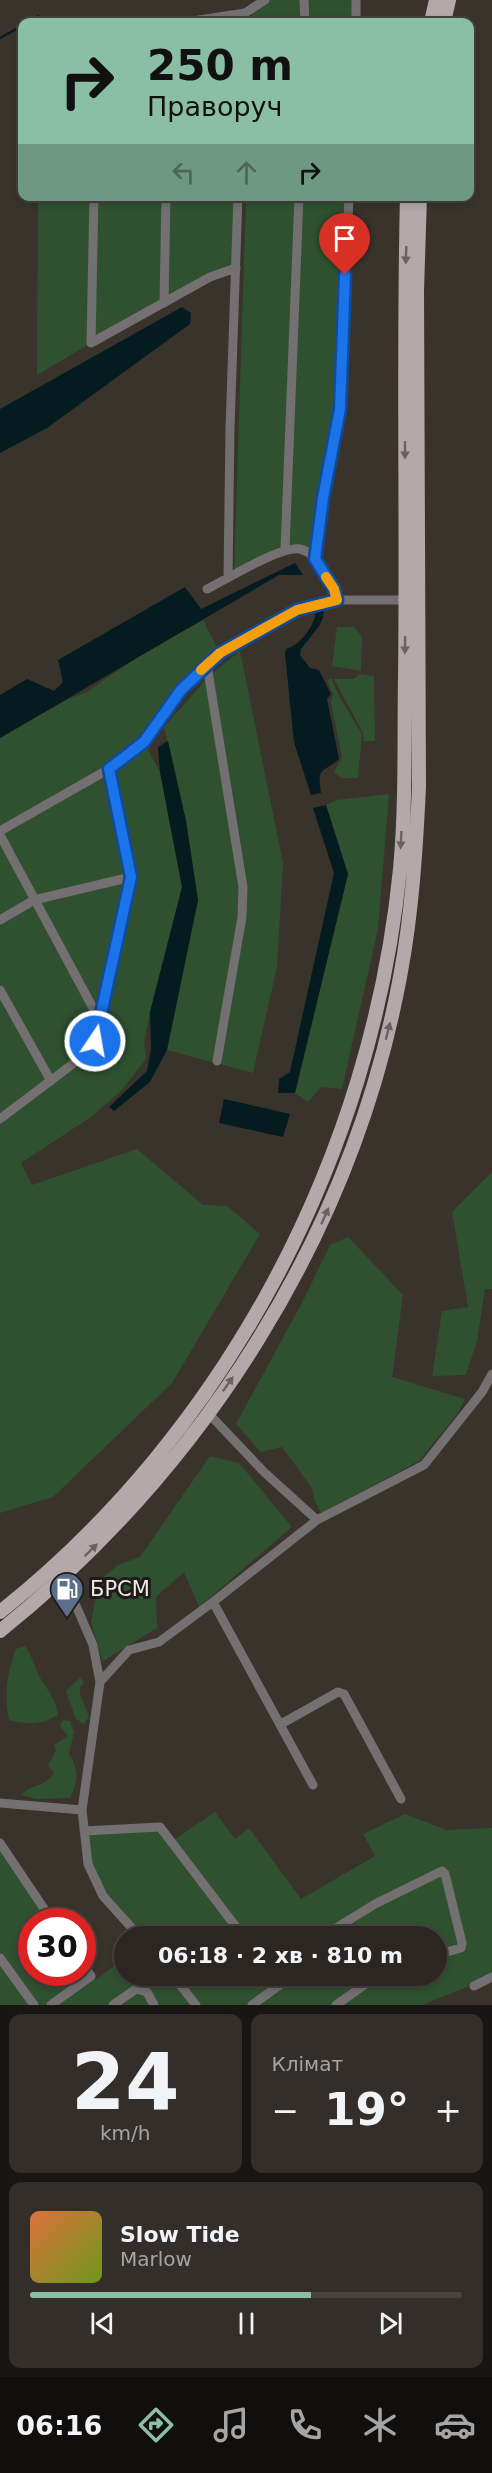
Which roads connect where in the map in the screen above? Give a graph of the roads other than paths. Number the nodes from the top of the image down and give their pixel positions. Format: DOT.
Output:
graph roads {
  1 [pos="265,0"];
  2 [pos="304,0"];
  3 [pos="356,0"];
  4 [pos="436,0"];
  5 [pos="449,0"];
  6 [pos="245,18"];
  7 [pos="304,18"];
  8 [pos="356,18"];
  9 [pos="432,18"];
  10 [pos="445,18"];
  11 [pos="94,201"];
  12 [pos="166,201"];
  13 [pos="238,201"];
  14 [pos="299,201"];
  15 [pos="349,201"];
  16 [pos="407,201"];
  17 [pos="420,201"];
  18 [pos="236,268"];
  19 [pos="164,303"];
  20 [pos="285,549"];
  21 [pos="315,559"];
  22 [pos="228,578"];
  23 [pos="207,589"];
  24 [pos="337,600"];
  25 [pos="406,600"];
  26 [pos="207,665"];
  27 [pos="109,769"];
  28 [pos="0,833"];
  29 [pos="131,877"];
  30 [pos="34,900"];
  31 [pos="0,920"];
  32 [pos="0,990"];
  33 [pos="100,1021"];
  34 [pos="217,1060"];
  35 [pos="51,1081"];
  36 [pos="0,1119"];
  37 [pos="492,1374"];
  38 [pos="209,1414"];
  39 [pos="317,1520"];
  40 [pos="74,1601"];
  41 [pos="213,1602"];
  42 [pos="0,1611"];
  43 [pos="0,1631"];
  44 [pos="100,1682"];
  45 [pos="281,1725"];
  46 [pos="313,1785"];
  47 [pos="401,1798"];
  48 [pos="0,1803"];
  49 [pos="82,1810"];
  50 [pos="84,1832"];
  51 [pos="0,1843"];
  52 [pos="44,1908"];
  53 [pos="130,1926"];
  54 [pos="235,1926"];
  55 [pos="339,1926"];
  56 [pos="447,1952"];
  57 [pos="0,1958"];
  58 [pos="492,1977"];
  59 [pos="77,1986"];
  60 [pos="181,1986"];
  61 [pos="278,1986"];
  62 [pos="363,1986"];
  63 [pos="474,1986"];
  64 [pos="34,2005"];
  65 [pos="51,2005"];
  66 [pos="113,2005"];
  67 [pos="154,2005"];
  68 [pos="196,2005"];
  69 [pos="252,2005"];
  70 [pos="336,2005"];
  1 -- 6 [label="street"];
  2 -- 7 [label="street"];
  3 -- 8 [label="street"];
  4 -- 9 [label="main road"];
  5 -- 10 [label="main road"];
  11 -- 19 [label="street"];
  12 -- 19 [label="street"];
  13 -- 18 [label="street"];
  14 -- 20 [label="street"];
  15 -- 21 [label="street"];
  16 -- 25 [label="main road, one-way"];
  38 -- 17 [label="main road, one-way"];
  18 -- 19 [label="street"];
  18 -- 22 [label="street"];
  20 -- 21 [label="street"];
  20 -- 22 [label="street"];
  21 -- 24 [label="street"];
  22 -- 23 [label="street"];
  24 -- 25 [label="street"];
  24 -- 26 [label="street"];
  25 -- 42 [label="main road, one-way"];
  26 -- 27 [label="street"];
  26 -- 34 [label="street"];
  27 -- 28 [label="street"];
  27 -- 29 [label="street"];
  28 -- 30 [label="street"];
  29 -- 30 [label="street"];
  29 -- 33 [label="street"];
  30 -- 31 [label="street"];
  30 -- 33 [label="street"];
  32 -- 35 [label="street"];
  33 -- 35 [label="street"];
  35 -- 36 [label="street"];
  37 -- 39 [label="street"];
  38 -- 39 [label="street"];
  43 -- 38 [label="main road, one-way"];
  39 -- 41 [label="street"];
  40 -- 44 [label="street"];
  41 -- 44 [label="street"];
  41 -- 45 [label="street"];
  44 -- 49 [label="street"];
  45 -- 46 [label="street"];
  45 -- 47 [label="street"];
  48 -- 49 [label="street"];
  49 -- 50 [label="street"];
  50 -- 53 [label="street"];
  50 -- 54 [label="street"];
  51 -- 52 [label="street"];
  55 -- 56 [label="street"];
  57 -- 64 [label="street"];
  58 -- 63 [label="street"];
  59 -- 65 [label="street"];
  60 -- 68 [label="street"];
  61 -- 69 [label="street"];
  62 -- 70 [label="street"];
  66 -- 67 [label="street"];
}
